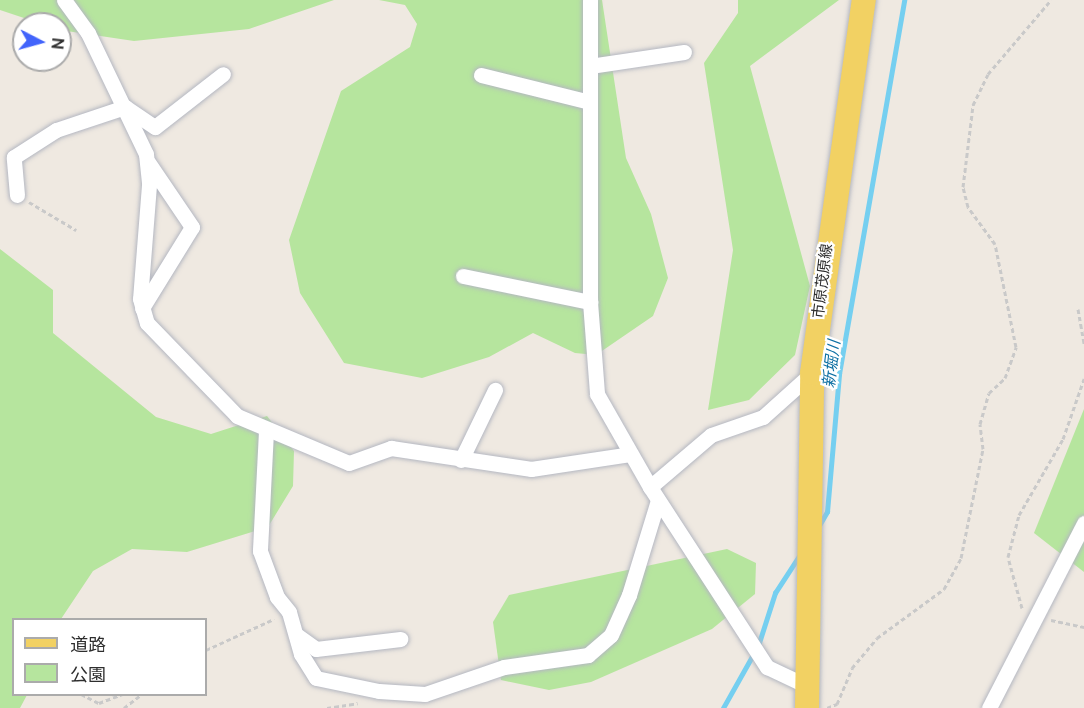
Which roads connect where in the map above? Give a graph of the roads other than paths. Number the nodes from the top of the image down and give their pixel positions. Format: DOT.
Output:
graph roads {
  1 [pos="64,0"];
  2 [pos="590,0"];
  3 [pos="864,0"];
  4 [pos="684,52"];
  5 [pos="590,66"];
  6 [pos="223,74"];
  7 [pos="480,75"];
  8 [pos="590,102"];
  9 [pos="125,107"];
  10 [pos="146,160"];
  11 [pos="17,195"];
  12 [pos="463,276"];
  13 [pos="590,302"];
  14 [pos="142,308"];
  15 [pos="812,373"];
  16 [pos="495,390"];
  17 [pos="266,431"];
  18 [pos="630,454"];
  19 [pos="461,460"];
  20 [pos="654,493"];
  21 [pos="1084,522"];
  22 [pos="298,636"];
  23 [pos="400,639"];
  24 [pos="806,697"];
  25 [pos="988,708"];
  1 -- 9 [label="street"];
  2 -- 5 [label="street"];
  3 -- 15 [label="main road, 市原茂原線"];
  4 -- 5 [label="street"];
  5 -- 8 [label="street"];
  6 -- 9 [label="street"];
  7 -- 8 [label="street"];
  8 -- 13 [label="street"];
  9 -- 10 [label="street"];
  9 -- 11 [label="street"];
  10 -- 14 [label="street"];
  10 -- 14 [label="street"];
  12 -- 13 [label="street"];
  13 -- 18 [label="street"];
  14 -- 17 [label="street"];
  15 -- 20 [label="street"];
  15 -- 24 [label="main road, 市原茂原線"];
  16 -- 19 [label="street"];
  17 -- 19 [label="street"];
  17 -- 22 [label="street"];
  18 -- 19 [label="street"];
  18 -- 20 [label="street"];
  20 -- 22 [label="street"];
  20 -- 24 [label="street"];
  21 -- 25 [label="street"];
  22 -- 23 [label="street"];
}
